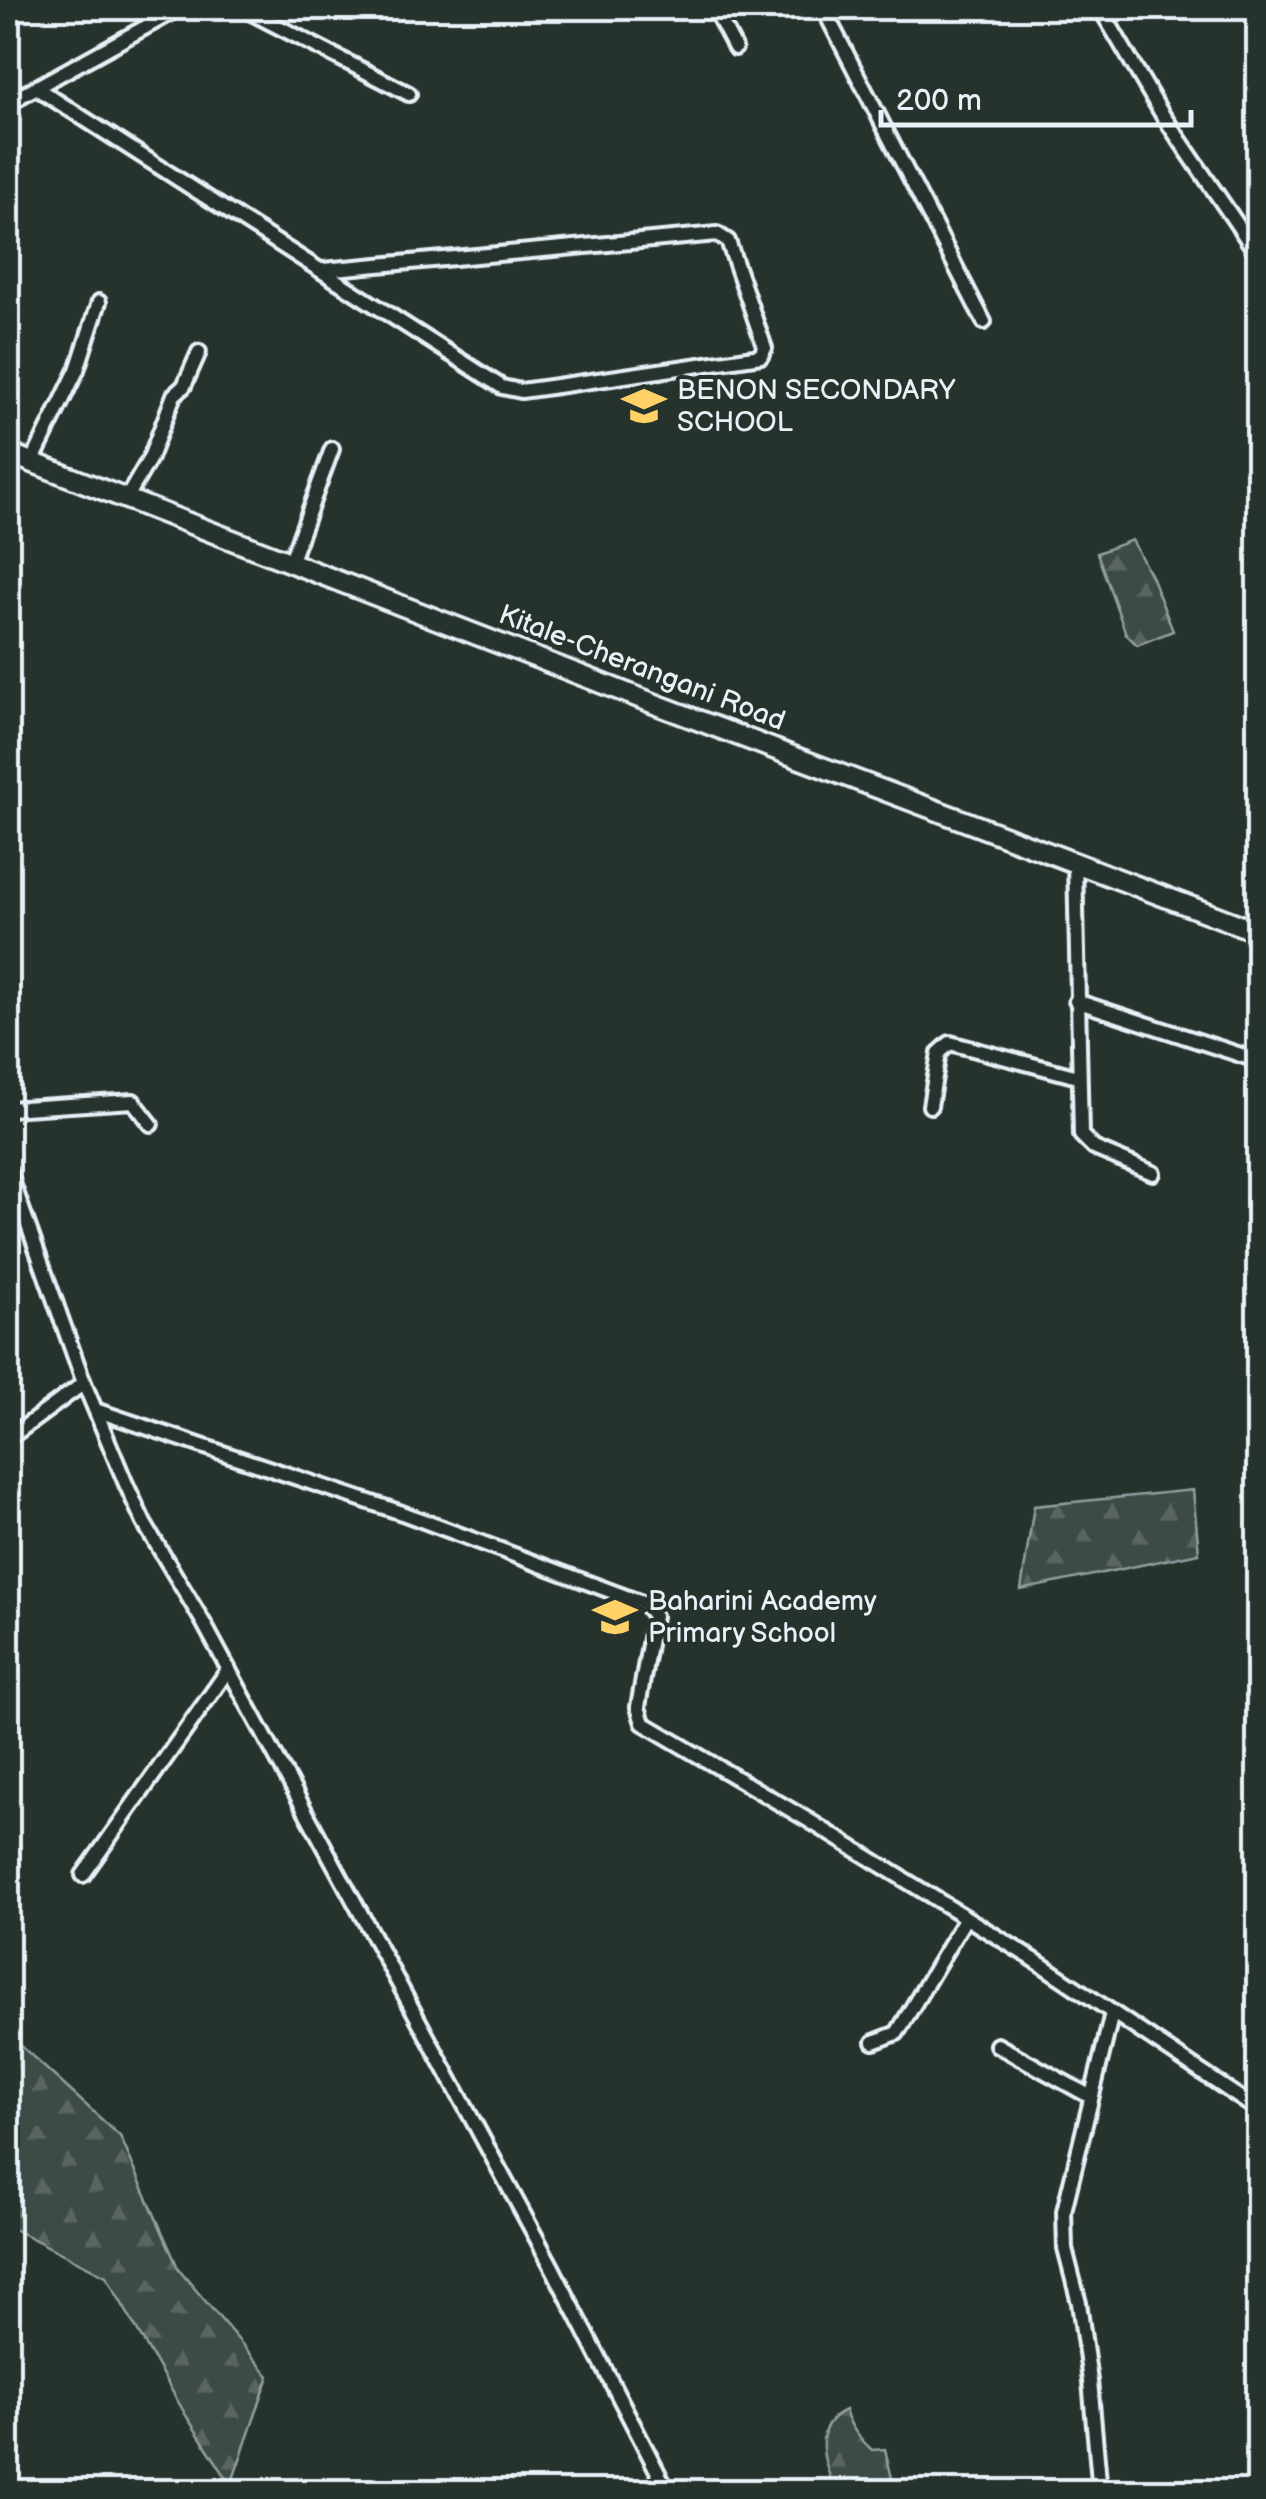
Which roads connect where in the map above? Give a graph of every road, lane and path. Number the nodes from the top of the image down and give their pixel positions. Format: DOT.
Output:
graph roads {
  1 [pos="180,8"];
  2 [pos="242,8"];
  3 [pos="714,8"];
  4 [pos="823,8"];
  5 [pos="1100,8"];
  6 [pos="734,48"];
  7 [pos="8,79"];
  8 [pos="38,89"];
  9 [pos="409,94"];
  10 [pos="13,101"];
  11 [pos="1258,255"];
  12 [pos="322,270"];
  13 [pos="99,302"];
  14 [pos="984,322"];
  15 [pos="199,352"];
  16 [pos="332,449"];
  17 [pos="8,453"];
  18 [pos="32,462"];
  19 [pos="126,499"];
  20 [pos="290,563"];
  21 [pos="1075,862"];
  22 [pos="1258,932"];
  23 [pos="1076,1001"];
  24 [pos="1256,1060"];
  25 [pos="1078,1078"];
  26 [pos="930,1106"];
  27 [pos="8,1110"];
  28 [pos="151,1124"];
  29 [pos="8,1169"];
  30 [pos="1153,1173"];
  31 [pos="84,1383"];
  32 [pos="98,1411"];
  33 [pos="8,1439"];
  34 [pos="228,1670"];
  35 [pos="83,1875"];
  36 [pos="965,1919"];
  37 [pos="1112,2013"];
  38 [pos="874,2042"];
  39 [pos="997,2045"];
  40 [pos="1091,2097"];
  41 [pos="1258,2110"];
  42 [pos="668,2492"];
  43 [pos="1100,2492"];
  1 -- 8 [label="street"];
  2 -- 9 [label="street"];
  3 -- 6 [label="street"];
  4 -- 14 [label="street"];
  5 -- 11 [label="street"];
  7 -- 10 [label="street"];
  8 -- 10 [label="street"];
  8 -- 12 [label="street"];
  12 -- 12 [label="street"];
  13 -- 18 [label="street"];
  15 -- 19 [label="street"];
  16 -- 20 [label="street"];
  17 -- 18 [label="main road, Kitale-Cherangani Road"];
  18 -- 19 [label="main road, Kitale-Cherangani Road"];
  19 -- 20 [label="main road, Kitale-Cherangani Road"];
  20 -- 21 [label="main road, Kitale-Cherangani Road"];
  21 -- 22 [label="main road, Kitale-Cherangani Road"];
  21 -- 23 [label="street"];
  23 -- 24 [label="street"];
  23 -- 25 [label="street"];
  25 -- 26 [label="street"];
  25 -- 30 [label="street"];
  27 -- 28 [label="street"];
  29 -- 31 [label="street"];
  31 -- 32 [label="street"];
  31 -- 33 [label="street"];
  32 -- 34 [label="street"];
  32 -- 36 [label="street"];
  34 -- 35 [label="street"];
  34 -- 42 [label="street"];
  36 -- 37 [label="street"];
  36 -- 38 [label="street"];
  37 -- 40 [label="street"];
  37 -- 41 [label="street"];
  39 -- 40 [label="street"];
  40 -- 43 [label="street"];
}
